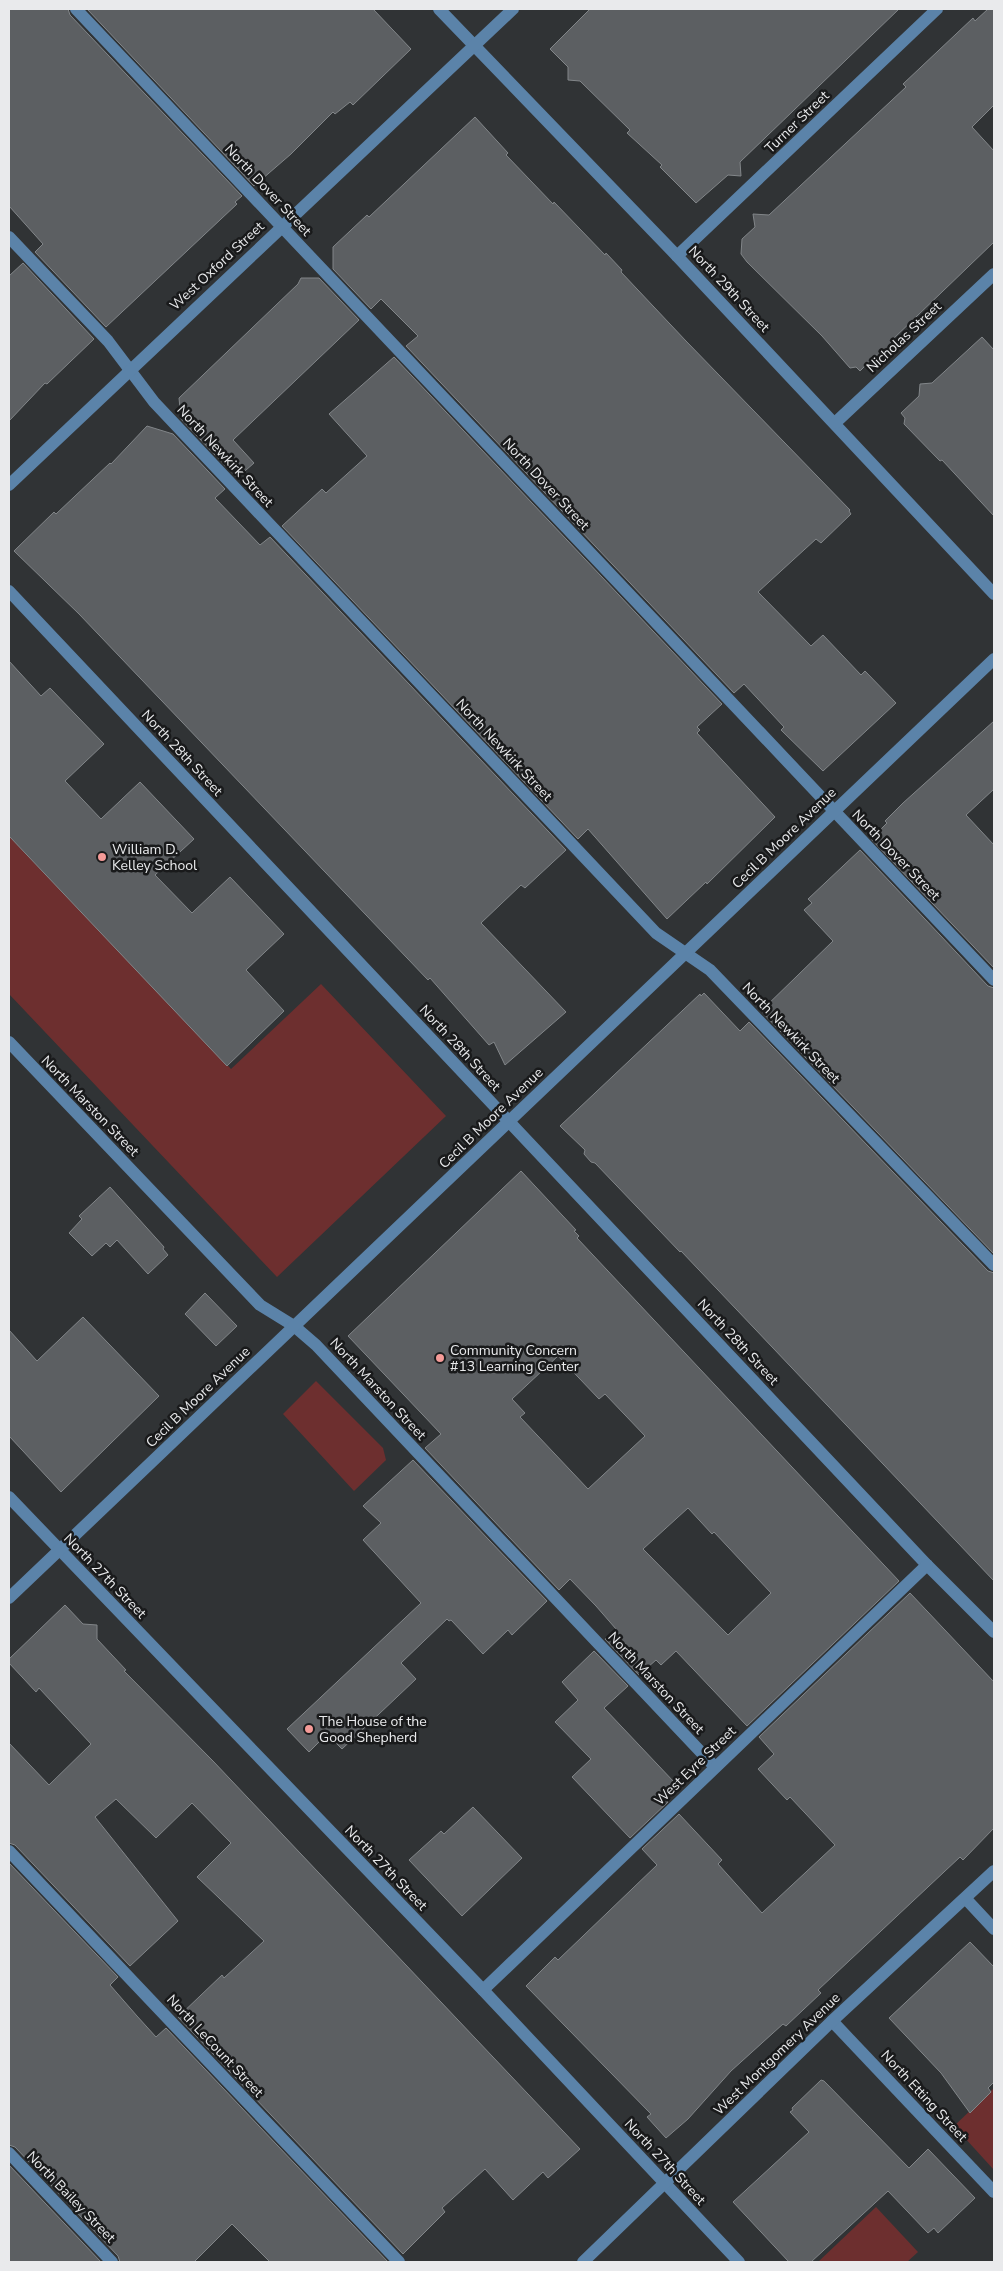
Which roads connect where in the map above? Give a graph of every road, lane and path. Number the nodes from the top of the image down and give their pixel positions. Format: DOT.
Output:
graph roads {
  1 [pos="76,9"];
  2 [pos="439,9"];
  3 [pos="512,9"];
  4 [pos="937,9"];
  5 [pos="474,45"];
  6 [pos="282,226"];
  7 [pos="9,237"];
  8 [pos="677,256"];
  9 [pos="994,274"];
  10 [pos="129,371"];
  11 [pos="835,423"];
  12 [pos="9,484"];
  13 [pos="9,591"];
  14 [pos="994,594"];
  15 [pos="994,659"];
  16 [pos="834,812"];
  17 [pos="686,953"];
  18 [pos="994,980"];
  19 [pos="9,1042"];
  20 [pos="509,1122"];
  21 [pos="994,1265"];
  22 [pos="294,1326"];
  23 [pos="9,1497"];
  24 [pos="59,1550"];
  25 [pos="927,1565"];
  26 [pos="9,1598"];
  27 [pos="994,1632"];
  28 [pos="715,1767"];
  29 [pos="9,1851"];
  30 [pos="994,1871"];
  31 [pos="966,1899"];
  32 [pos="994,1929"];
  33 [pos="483,1990"];
  34 [pos="832,2021"];
  35 [pos="9,2153"];
  36 [pos="664,2183"];
  37 [pos="994,2192"];
  38 [pos="112,2262"];
  39 [pos="399,2262"];
  40 [pos="583,2262"];
  41 [pos="739,2262"];
  1 -- 6 [label="street, North Dover Street"];
  2 -- 5 [label="street, North 29th Street"];
  3 -- 5 [label="street, West Oxford Street"];
  4 -- 8 [label="street, Turner Street"];
  5 -- 6 [label="street, West Oxford Street"];
  5 -- 8 [label="street, North 29th Street"];
  6 -- 10 [label="street, West Oxford Street"];
  6 -- 16 [label="street, North Dover Street"];
  7 -- 10 [label="street, North Newkirk Street"];
  8 -- 11 [label="street, North 29th Street"];
  9 -- 11 [label="street, Nicholas Street"];
  10 -- 12 [label="street, West Oxford Street"];
  10 -- 17 [label="street, North Newkirk Street"];
  11 -- 14 [label="street, North 29th Street"];
  13 -- 20 [label="street, North 28th Street"];
  15 -- 16 [label="street, Cecil B Moore Avenue"];
  16 -- 17 [label="street, Cecil B Moore Avenue"];
  16 -- 18 [label="street, North Dover Street"];
  17 -- 20 [label="street, Cecil B Moore Avenue"];
  17 -- 21 [label="street, North Newkirk Street"];
  19 -- 22 [label="street, North Marston Street"];
  20 -- 22 [label="street, Cecil B Moore Avenue"];
  20 -- 25 [label="street, North 28th Street"];
  22 -- 24 [label="street, Cecil B Moore Avenue"];
  22 -- 28 [label="street, North Marston Street"];
  23 -- 24 [label="street, North 27th Street"];
  24 -- 26 [label="street, Cecil B Moore Avenue"];
  24 -- 33 [label="street, North 27th Street"];
  25 -- 27 [label="street, North 28th Street"];
  25 -- 28 [label="street, West Eyre Street"];
  28 -- 33 [label="street, West Eyre Street"];
  29 -- 39 [label="street, North LeCount Street"];
  30 -- 31 [label="street, West Montgomery Avenue"];
  31 -- 32 [label="street"];
  31 -- 34 [label="street, West Montgomery Avenue"];
  33 -- 36 [label="street, North 27th Street"];
  34 -- 36 [label="street, West Montgomery Avenue"];
  34 -- 37 [label="street, North Etting Street"];
  35 -- 38 [label="street, North Bailey Street"];
  36 -- 40 [label="street, West Montgomery Avenue"];
  36 -- 41 [label="street, North 27th Street"];
}
